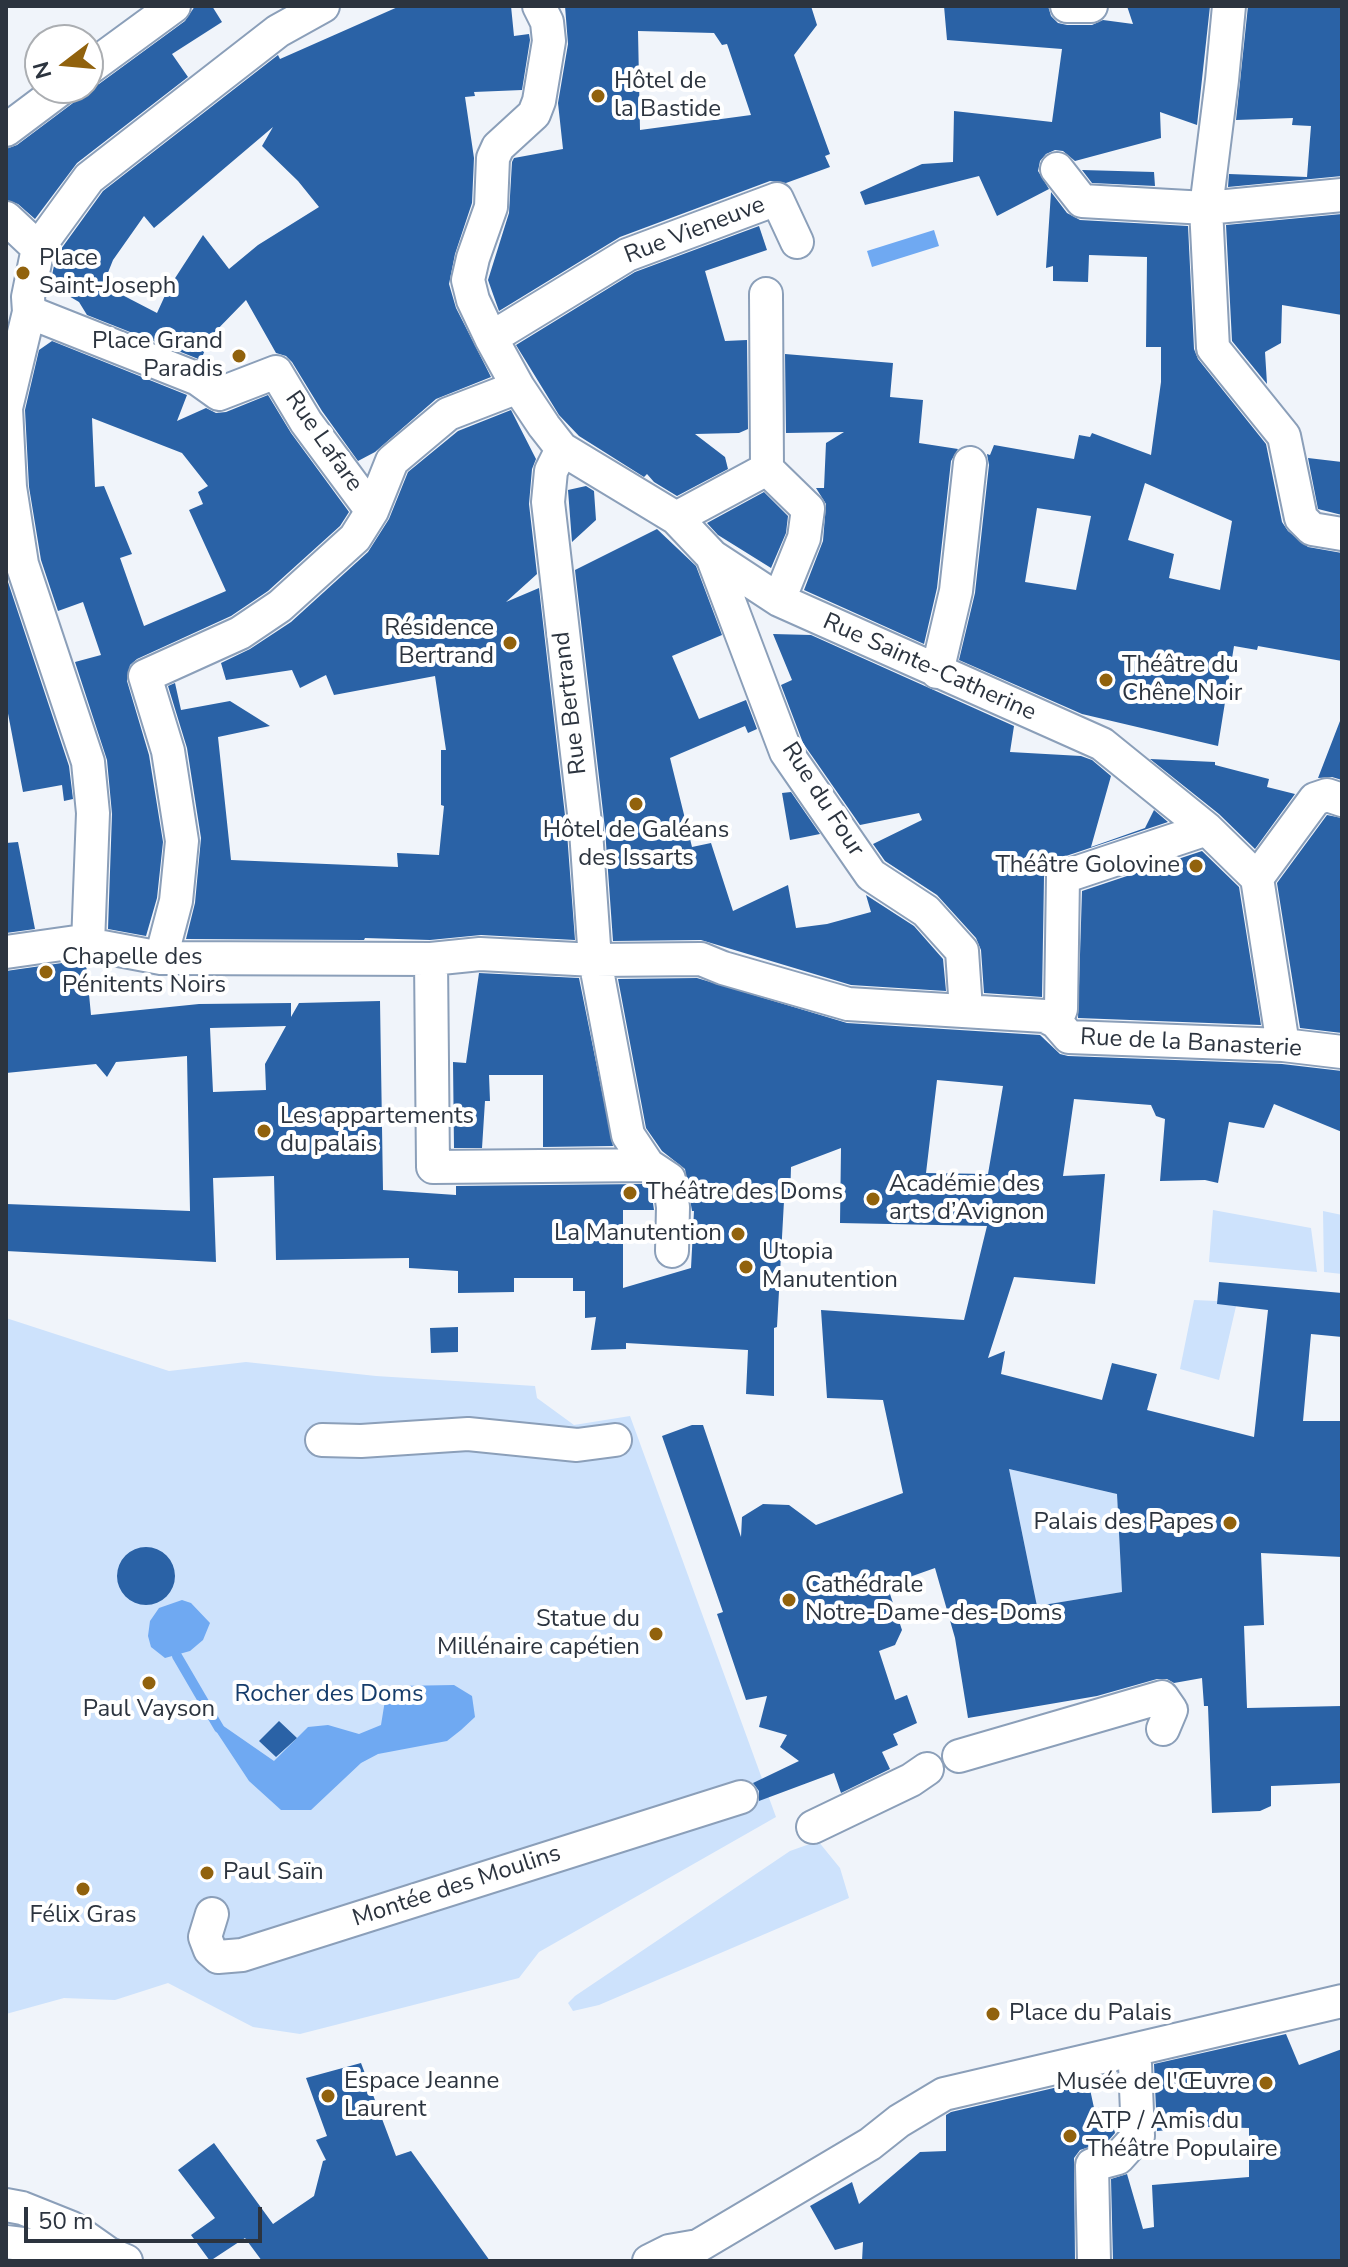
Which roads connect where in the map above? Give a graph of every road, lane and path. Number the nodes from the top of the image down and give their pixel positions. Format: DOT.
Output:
graph roads {
  1 [pos="174,6"];
  2 [pos="323,6"];
  3 [pos="539,6"];
  4 [pos="1067,6"];
  5 [pos="1091,6"];
  6 [pos="1229,6"];
  7 [pos="104,57"];
  8 [pos="41,104"];
  9 [pos="6,130"];
  10 [pos="1057,169"];
  11 [pos="1342,195"];
  12 [pos="1206,208"];
  13 [pos="6,218"];
  14 [pos="797,242"];
  15 [pos="38,248"];
  16 [pos="766,294"];
  17 [pos="29,312"];
  18 [pos="491,338"];
  19 [pos="518,387"];
  20 [pos="562,449"];
  21 [pos="970,463"];
  22 [pos="767,469"];
  23 [pos="372,511"];
  24 [pos="676,518"];
  25 [pos="1342,534"];
  26 [pos="712,556"];
  27 [pos="779,600"];
  28 [pos="937,672"];
  29 [pos="1342,800"];
  30 [pos="1207,829"];
  31 [pos="1257,878"];
  32 [pos="88,944"];
  33 [pos="6,952"];
  34 [pos="161,958"];
  35 [pos="431,959"];
  36 [pos="595,960"];
  37 [pos="966,1010"];
  38 [pos="1056,1022"];
  39 [pos="1283,1045"];
  40 [pos="1342,1052"];
  41 [pos="648,1165"];
  42 [pos="672,1251"];
  43 [pos="322,1440"];
  44 [pos="615,1440"];
  45 [pos="1163,1729"];
  46 [pos="959,1756"];
  47 [pos="927,1769"];
  48 [pos="741,1797"];
  49 [pos="813,1827"];
  50 [pos="212,1914"];
  51 [pos="1342,2001"];
  52 [pos="1135,2064"];
  53 [pos="6,2205"];
  54 [pos="6,2242"];
  55 [pos="690,2254"];
  56 [pos="119,2258"];
  57 [pos="649,2261"];
  58 [pos="1094,2261"];
  1 -- 7 [label="street"];
  2 -- 15 [label="street"];
  3 -- 18 [label="street, Rue Sainte-Catherine"];
  4 -- 5 [label="street"];
  6 -- 12 [label="street"];
  8 -- 9 [label="street"];
  10 -- 12 [label="street"];
  11 -- 12 [label="street"];
  12 -- 25 [label="street"];
  13 -- 15 [label="street"];
  14 -- 18 [label="street, Rue Vieneuve"];
  15 -- 17 [label="street"];
  16 -- 22 [label="street"];
  17 -- 23 [label="street, Rue Lafare"];
  17 -- 32 [label="street"];
  18 -- 19 [label="street, Rue Sainte-Catherine"];
  19 -- 20 [label="street, Rue Sainte-Catherine"];
  19 -- 23 [label="street"];
  20 -- 24 [label="street, Rue Sainte-Catherine"];
  20 -- 36 [label="street, Rue Bertrand"];
  21 -- 28 [label="street"];
  22 -- 24 [label="street"];
  22 -- 27 [label="street"];
  23 -- 34 [label="street"];
  24 -- 26 [label="street, Rue Sainte-Catherine"];
  26 -- 27 [label="street, Rue Sainte-Catherine"];
  26 -- 37 [label="street, Rue du Four"];
  27 -- 28 [label="street, Rue Sainte-Catherine"];
  28 -- 30 [label="street, Rue Sainte-Catherine"];
  29 -- 31 [label="street"];
  30 -- 31 [label="street, Rue Sainte-Catherine"];
  30 -- 38 [label="street"];
  31 -- 39 [label="street"];
  32 -- 33 [label="street, Rue de la Banasterie"];
  32 -- 34 [label="street, Rue de la Banasterie"];
  34 -- 35 [label="street, Rue de la Banasterie"];
  35 -- 36 [label="street, Rue de la Banasterie"];
  35 -- 41 [label="street"];
  36 -- 37 [label="street, Rue de la Banasterie"];
  36 -- 41 [label="street, Rue Bertrand"];
  37 -- 38 [label="street, Rue de la Banasterie"];
  38 -- 39 [label="street, Rue de la Banasterie"];
  39 -- 40 [label="street, Rue de la Banasterie"];
  41 -- 42 [label="street, Rue Bertrand"];
  43 -- 44 [label="street"];
  45 -- 46 [label="street"];
  47 -- 49 [label="street"];
  48 -- 50 [label="street, Montée des Moulins"];
  51 -- 55 [label="street"];
  52 -- 58 [label="street"];
  53 -- 56 [label="street"];
  54 -- 56 [label="street"];
  55 -- 57 [label="street"];
}
